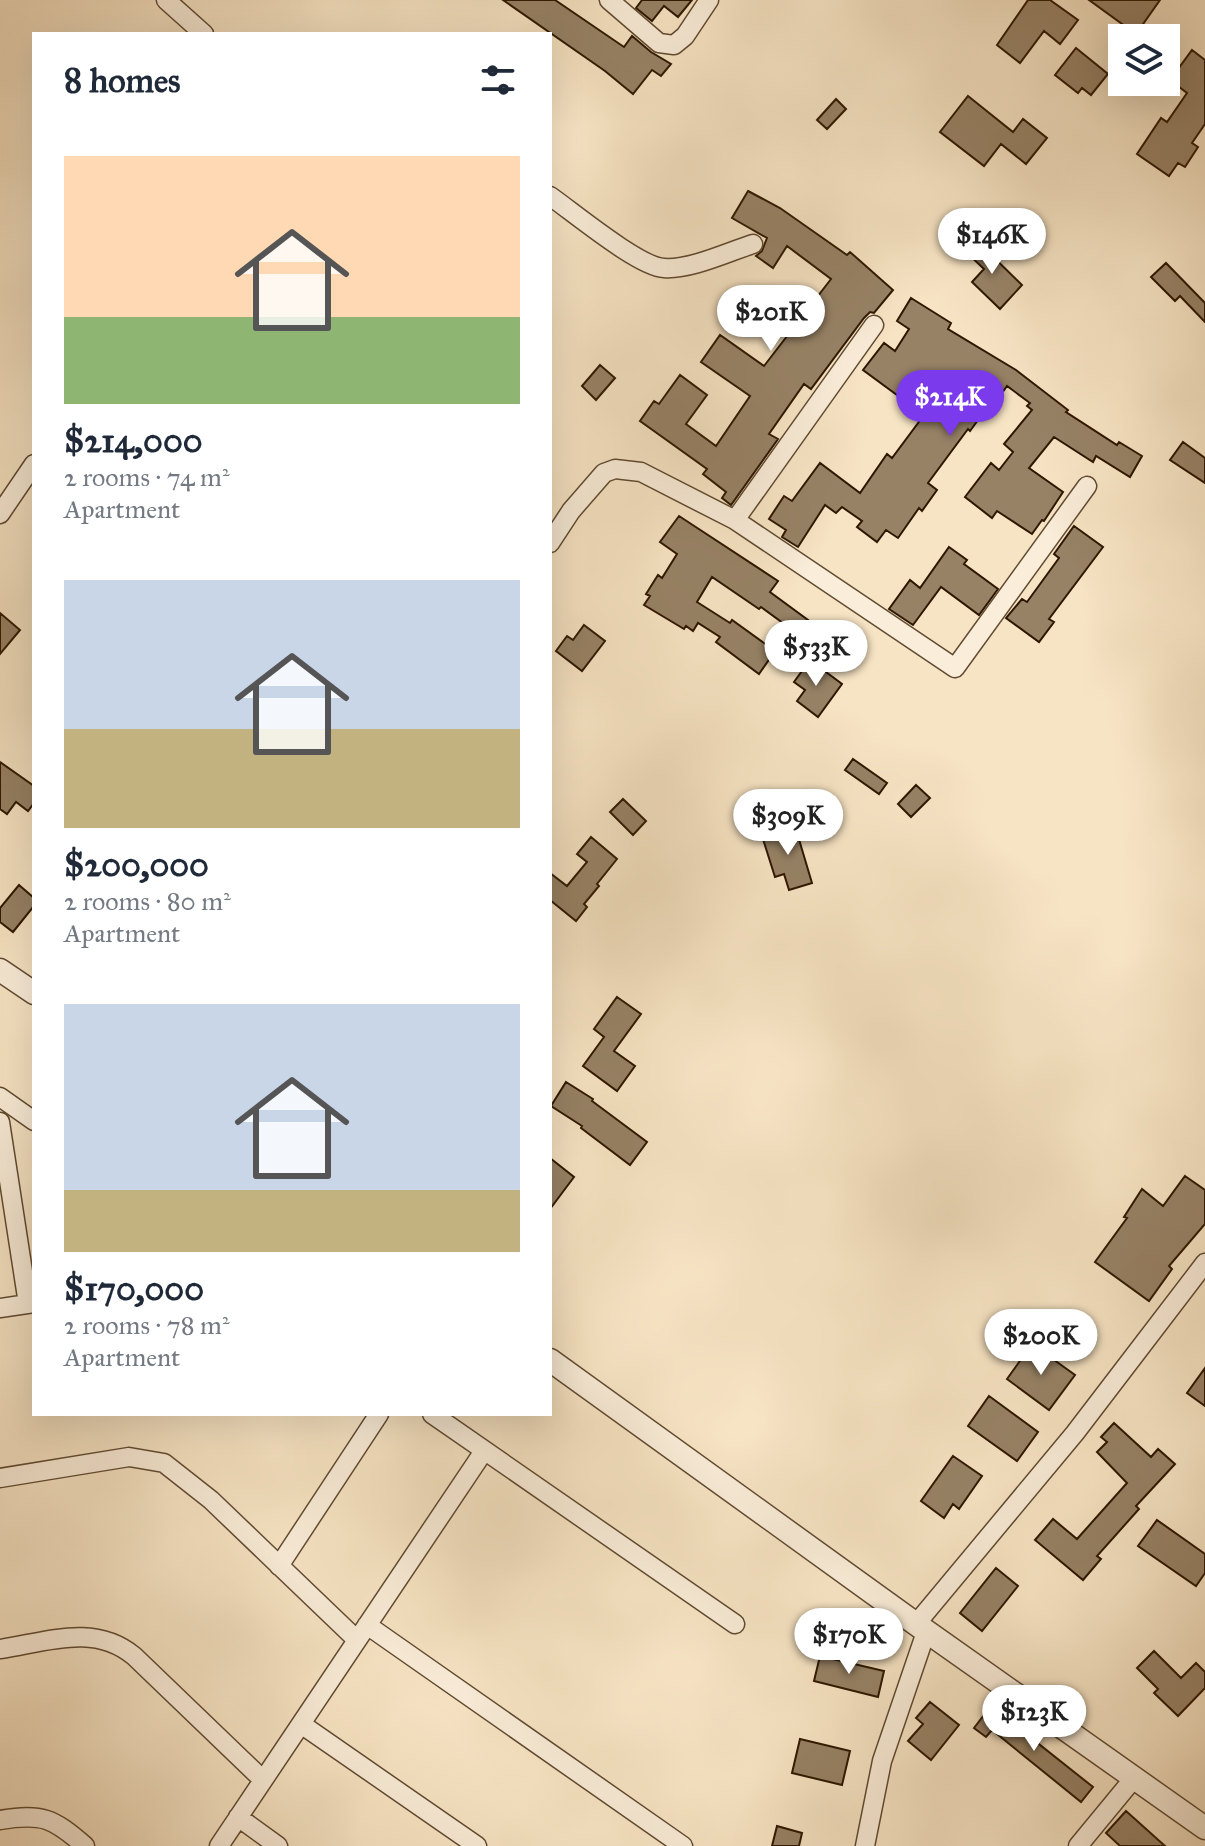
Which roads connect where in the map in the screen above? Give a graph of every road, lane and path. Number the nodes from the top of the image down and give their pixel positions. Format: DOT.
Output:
graph roads {
  1 [pos="166,0"];
  2 [pos="609,0"];
  3 [pos="709,0"];
  4 [pos="202,32"];
  5 [pos="552,197"];
  6 [pos="753,244"];
  7 [pos="874,325"];
  8 [pos="32,467"];
  9 [pos="1087,486"];
  10 [pos="0,514"];
  11 [pos="735,520"];
  12 [pos="552,540"];
  13 [pos="0,970"];
  14 [pos="32,992"];
  15 [pos="0,1097"];
  16 [pos="32,1120"];
  17 [pos="0,1122"];
  18 [pos="1205,1263"];
  19 [pos="31,1303"];
  20 [pos="0,1308"];
  21 [pos="552,1361"];
  22 [pos="378,1416"];
  23 [pos="435,1416"];
  24 [pos="484,1451"];
  25 [pos="0,1478"];
  26 [pos="279,1566"];
  27 [pos="735,1624"];
  28 [pos="921,1628"];
  29 [pos="362,1633"];
  30 [pos="0,1649"];
  31 [pos="301,1724"];
  32 [pos="1134,1778"];
  33 [pos="263,1780"];
  34 [pos="238,1817"];
  35 [pos="0,1820"];
  36 [pos="1205,1828"];
  37 [pos="85,1846"];
  38 [pos="219,1846"];
  39 [pos="278,1846"];
  40 [pos="477,1846"];
  41 [pos="683,1846"];
  42 [pos="865,1846"];
  43 [pos="1078,1846"];
  1 -- 4 [label="street"];
  2 -- 3 [label="street"];
  5 -- 6 [label="street"];
  7 -- 11 [label="street"];
  8 -- 10 [label="street"];
  9 -- 11 [label="street"];
  11 -- 12 [label="street"];
  13 -- 14 [label="street"];
  15 -- 16 [label="street"];
  17 -- 19 [label="street"];
  18 -- 28 [label="street"];
  19 -- 20 [label="street"];
  21 -- 28 [label="street"];
  22 -- 26 [label="street"];
  23 -- 24 [label="street"];
  24 -- 27 [label="street"];
  24 -- 29 [label="street"];
  25 -- 26 [label="street"];
  26 -- 29 [label="street"];
  28 -- 32 [label="street"];
  28 -- 42 [label="street"];
  29 -- 31 [label="street"];
  29 -- 41 [label="street"];
  30 -- 33 [label="street"];
  31 -- 33 [label="street"];
  31 -- 40 [label="street"];
  32 -- 36 [label="street"];
  32 -- 43 [label="street"];
  33 -- 34 [label="street"];
  34 -- 38 [label="street"];
  34 -- 39 [label="street"];
  35 -- 37 [label="street"];
}
